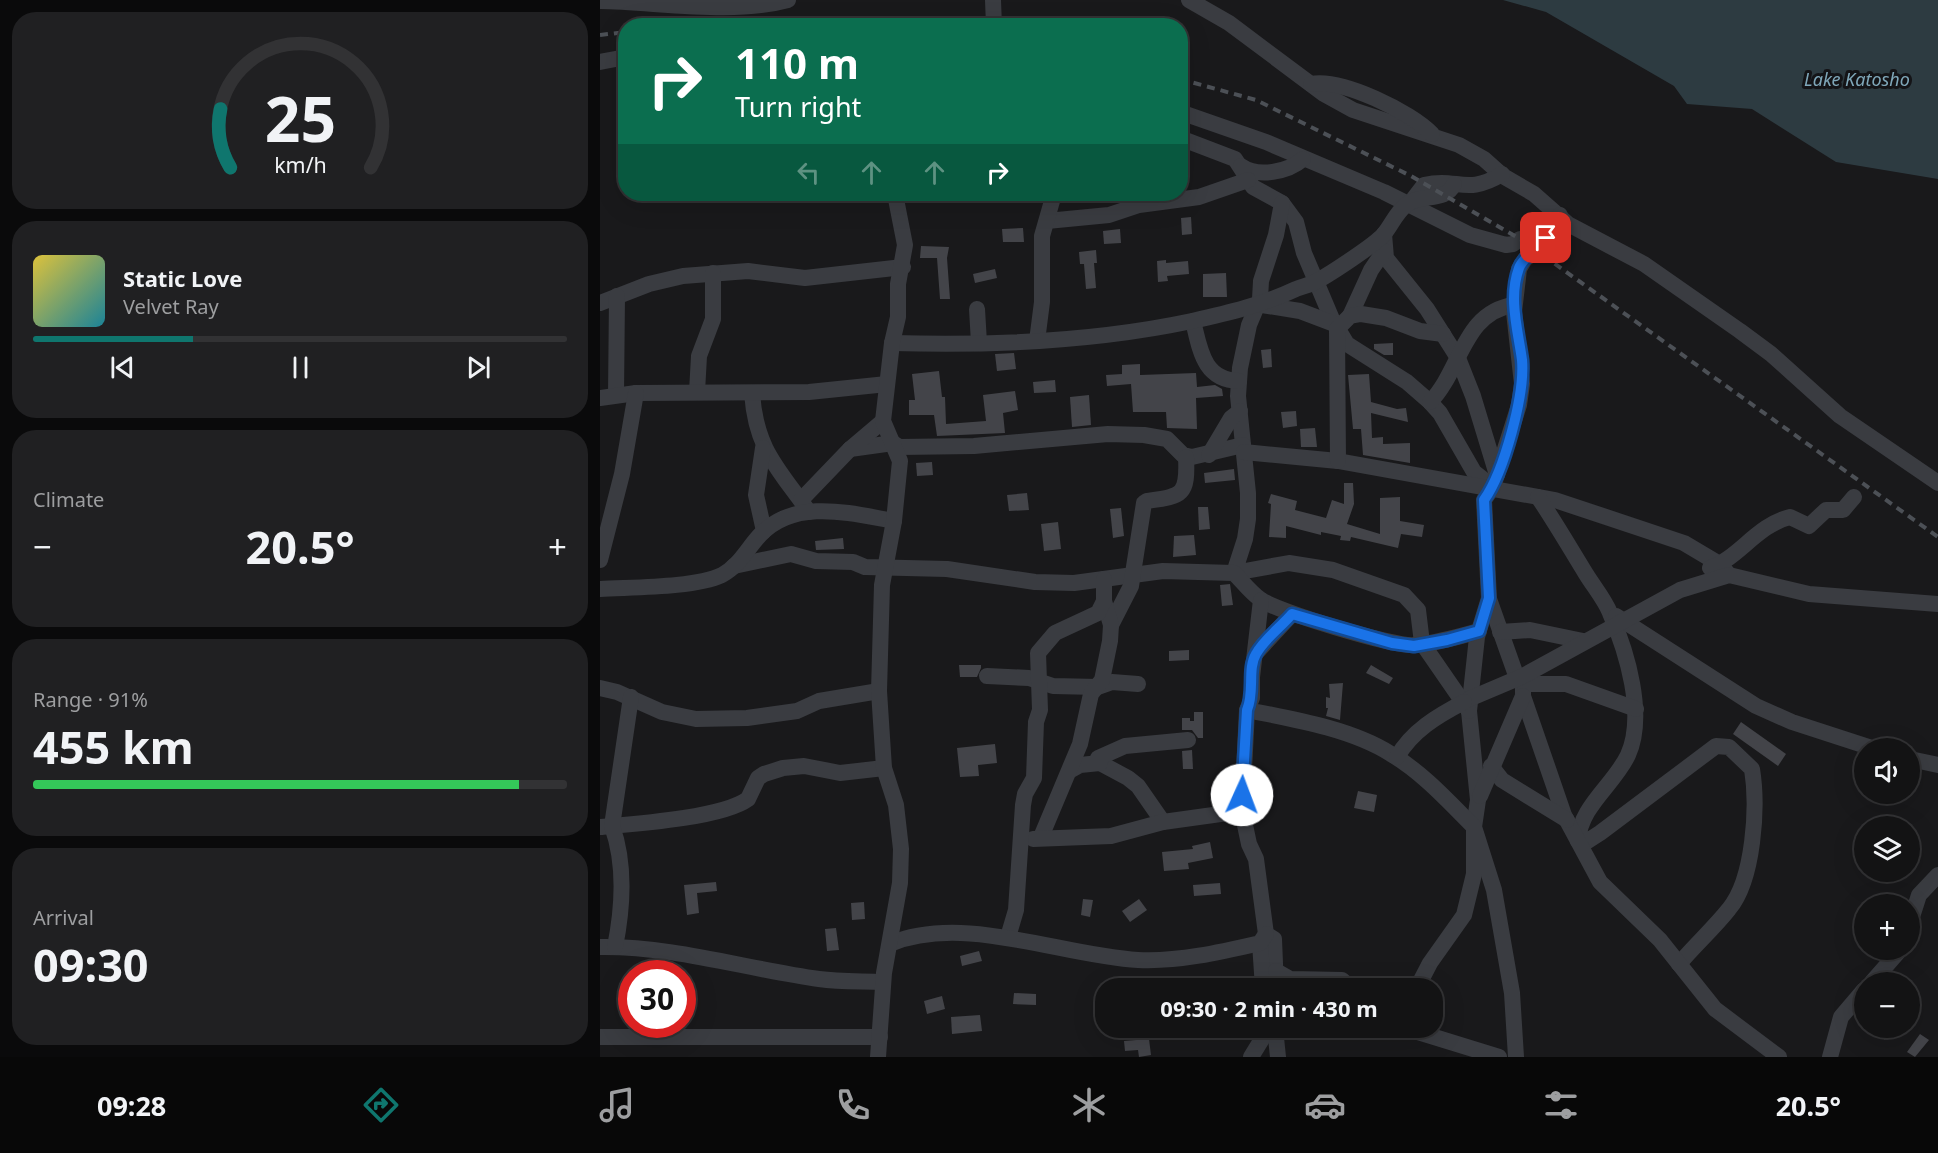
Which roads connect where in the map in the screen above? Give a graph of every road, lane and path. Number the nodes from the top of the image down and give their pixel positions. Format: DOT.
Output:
graph roads {
  1 [pos="788,0"];
  2 [pos="993,0"];
  3 [pos="1189,0"];
  4 [pos="600,1"];
  5 [pos="994,18"];
  6 [pos="618,59"];
  7 [pos="600,62"];
  8 [pos="1188,115"];
  9 [pos="1188,141"];
  10 [pos="1297,164"];
  11 [pos="1244,173"];
  12 [pos="1502,174"];
  13 [pos="1188,198"];
  14 [pos="897,201"];
  15 [pos="1052,201"];
  16 [pos="1169,201"];
  17 [pos="1410,202"];
  18 [pos="1282,203"];
  19 [pos="1560,214"];
  20 [pos="1047,222"];
  21 [pos="1384,234"];
  22 [pos="1520,239"];
  23 [pos="1384,251"];
  24 [pos="903,267"];
  25 [pos="713,273"];
  26 [pos="1317,281"];
  27 [pos="617,296"];
  28 [pos="600,303"];
  29 [pos="1258,304"];
  30 [pos="1514,305"];
  31 [pos="976,309"];
  32 [pos="1193,321"];
  33 [pos="1341,323"];
  34 [pos="1443,334"];
  35 [pos="1037,340"];
  36 [pos="892,343"];
  37 [pos="979,343"];
  38 [pos="1458,358"];
  39 [pos="1239,381"];
  40 [pos="887,384"];
  41 [pos="697,392"];
  42 [pos="636,393"];
  43 [pos="752,393"];
  44 [pos="608,397"];
  45 [pos="1430,402"];
  46 [pos="1240,411"];
  47 [pos="883,422"];
  48 [pos="893,443"];
  49 [pos="763,448"];
  50 [pos="850,449"];
  51 [pos="1243,449"];
  52 [pos="1209,455"];
  53 [pos="1186,457"];
  54 [pos="1338,460"];
  55 [pos="758,473"];
  56 [pos="785,480"];
  57 [pos="1495,481"];
  58 [pos="1938,483"];
  59 [pos="1538,497"];
  60 [pos="1854,497"];
  61 [pos="805,506"];
  62 [pos="894,521"];
  63 [pos="764,531"];
  64 [pos="600,560"];
  65 [pos="734,566"];
  66 [pos="886,568"];
  67 [pos="1725,570"];
  68 [pos="1234,573"];
  69 [pos="1133,574"];
  70 [pos="1104,579"];
  71 [pos="600,589"];
  72 [pos="1489,598"];
  73 [pos="1261,600"];
  74 [pos="1104,602"];
  75 [pos="1938,604"];
  76 [pos="1292,614"];
  77 [pos="1616,620"];
  78 [pos="1111,625"];
  79 [pos="1500,632"];
  80 [pos="1478,633"];
  81 [pos="1583,641"];
  82 [pos="1422,643"];
  83 [pos="1255,654"];
  84 [pos="987,676"];
  85 [pos="1039,683"];
  86 [pos="1522,683"];
  87 [pos="1138,684"];
  88 [pos="1098,687"];
  89 [pos="600,688"];
  90 [pos="879,691"];
  91 [pos="631,697"];
  92 [pos="1467,704"];
  93 [pos="1636,709"];
  94 [pos="1247,710"];
  95 [pos="1084,728"];
  96 [pos="1188,741"];
  97 [pos="1854,742"];
  98 [pos="1396,757"];
  99 [pos="1099,760"];
  100 [pos="1920,761"];
  101 [pos="1938,765"];
  102 [pos="1491,766"];
  103 [pos="884,768"];
  104 [pos="1071,770"];
  105 [pos="1478,800"];
  106 [pos="1242,811"];
  107 [pos="1567,820"];
  108 [pos="1162,822"];
  109 [pos="606,826"];
  110 [pos="1474,827"];
  111 [pos="1041,837"];
  112 [pos="1020,841"];
  113 [pos="1578,841"];
  114 [pos="1938,875"];
  115 [pos="1920,894"];
  116 [pos="1008,937"];
  117 [pos="1263,938"];
  118 [pos="890,944"];
  119 [pos="608,947"];
  120 [pos="1891,960"];
  121 [pos="1679,964"];
  122 [pos="1276,971"];
  123 [pos="1881,972"];
  124 [pos="1263,978"];
  125 [pos="1276,978"];
  126 [pos="1288,978"];
  127 [pos="1422,978"];
  128 [pos="884,982"];
  129 [pos="1854,1002"];
  130 [pos="600,1037"];
  131 [pos="880,1037"];
  132 [pos="1260,1038"];
  133 [pos="1262,1038"];
  134 [pos="1276,1038"];
  135 [pos="1437,1038"];
  136 [pos="878,1057"];
  137 [pos="1251,1057"];
  138 [pos="1263,1057"];
  139 [pos="1278,1057"];
  140 [pos="1499,1057"];
  141 [pos="1516,1057"];
  142 [pos="1779,1057"];
  143 [pos="1830,1057"];
  1 -- 4 [label="street"];
  2 -- 5 [label="street"];
  3 -- 12 [label="street"];
  6 -- 7 [label="street"];
  8 -- 10 [label="street"];
  9 -- 11 [label="street"];
  10 -- 11 [label="street"];
  10 -- 17 [label="street"];
  11 -- 13 [label="street"];
  11 -- 18 [label="street"];
  12 -- 17 [label="street"];
  12 -- 19 [label="street"];
  14 -- 24 [label="street"];
  15 -- 20 [label="street"];
  16 -- 20 [label="street"];
  17 -- 21 [label="street"];
  17 -- 22 [label="street"];
  18 -- 26 [label="street"];
  18 -- 29 [label="street"];
  19 -- 30 [label="street"];
  19 -- 58 [label="street"];
  20 -- 35 [label="street"];
  21 -- 23 [label="street"];
  21 -- 26 [label="street"];
  23 -- 33 [label="street"];
  23 -- 34 [label="street"];
  24 -- 25 [label="street"];
  24 -- 36 [label="street"];
  25 -- 27 [label="street"];
  25 -- 41 [label="street"];
  26 -- 29 [label="street"];
  26 -- 33 [label="street"];
  27 -- 28 [label="street"];
  27 -- 44 [label="street"];
  29 -- 32 [label="street"];
  29 -- 33 [label="street"];
  29 -- 39 [label="street"];
  30 -- 38 [label="street"];
  30 -- 57 [label="street"];
  31 -- 37 [label="street"];
  32 -- 35 [label="street"];
  32 -- 39 [label="street"];
  33 -- 34 [label="street"];
  33 -- 45 [label="street"];
  33 -- 54 [label="street"];
  34 -- 38 [label="street"];
  35 -- 37 [label="street"];
  36 -- 37 [label="street"];
  36 -- 40 [label="street"];
  38 -- 45 [label="street"];
  38 -- 57 [label="street"];
  39 -- 46 [label="street"];
  40 -- 43 [label="street"];
  40 -- 47 [label="street"];
  41 -- 42 [label="street"];
  41 -- 43 [label="street"];
  42 -- 44 [label="street"];
  42 -- 64 [label="street"];
  43 -- 49 [label="street"];
  45 -- 57 [label="street"];
  46 -- 51 [label="street"];
  46 -- 52 [label="street"];
  47 -- 48 [label="street"];
  47 -- 50 [label="street"];
  48 -- 50 [label="street"];
  48 -- 53 [label="street"];
  48 -- 62 [label="street"];
  49 -- 55 [label="street"];
  49 -- 56 [label="street"];
  50 -- 61 [label="street"];
  51 -- 52 [label="street"];
  51 -- 54 [label="street"];
  51 -- 68 [label="street"];
  52 -- 53 [label="street"];
  53 -- 69 [label="street"];
  54 -- 57 [label="street"];
  55 -- 56 [label="street"];
  55 -- 63 [label="street"];
  56 -- 61 [label="street"];
  57 -- 59 [label="street"];
  57 -- 72 [label="street"];
  59 -- 67 [label="street"];
  59 -- 77 [label="street"];
  60 -- 67 [label="street"];
  61 -- 62 [label="street"];
  61 -- 63 [label="street"];
  62 -- 66 [label="street"];
  63 -- 65 [label="street"];
  65 -- 66 [label="street"];
  65 -- 71 [label="street"];
  66 -- 70 [label="street"];
  66 -- 90 [label="street"];
  67 -- 75 [label="street"];
  67 -- 77 [label="street"];
  68 -- 69 [label="street"];
  68 -- 73 [label="street"];
  68 -- 82 [label="street"];
  69 -- 70 [label="street"];
  69 -- 78 [label="street"];
  70 -- 74 [label="street"];
  72 -- 79 [label="street"];
  72 -- 80 [label="street"];
  73 -- 76 [label="street"];
  73 -- 83 [label="street"];
  74 -- 78 [label="street"];
  74 -- 85 [label="street"];
  76 -- 82 [label="street"];
  76 -- 83 [label="street"];
  77 -- 81 [label="street"];
  77 -- 93 [label="street"];
  77 -- 97 [label="street"];
  78 -- 88 [label="street"];
  79 -- 80 [label="street"];
  79 -- 81 [label="street"];
  79 -- 86 [label="street"];
  80 -- 82 [label="street"];
  80 -- 92 [label="street"];
  81 -- 86 [label="street"];
  82 -- 92 [label="street"];
  83 -- 94 [label="street"];
  84 -- 85 [label="street"];
  85 -- 88 [label="street"];
  85 -- 112 [label="street"];
  86 -- 92 [label="street"];
  86 -- 93 [label="street"];
  86 -- 102 [label="street"];
  86 -- 107 [label="street"];
  87 -- 88 [label="street"];
  88 -- 95 [label="street"];
  89 -- 91 [label="street"];
  90 -- 91 [label="street"];
  90 -- 103 [label="street"];
  91 -- 109 [label="street"];
  92 -- 98 [label="street"];
  92 -- 105 [label="street"];
  93 -- 113 [label="street"];
  94 -- 98 [label="street"];
  94 -- 106 [label="street"];
  95 -- 99 [label="street"];
  95 -- 104 [label="street"];
  96 -- 99 [label="street"];
  98 -- 110 [label="street"];
  99 -- 104 [label="street"];
  99 -- 108 [label="street"];
  100 -- 101 [label="street"];
  102 -- 105 [label="street"];
  102 -- 107 [label="street"];
  103 -- 109 [label="street"];
  103 -- 118 [label="street"];
  104 -- 111 [label="street"];
  105 -- 110 [label="street"];
  106 -- 108 [label="street"];
  106 -- 117 [label="street"];
  107 -- 113 [label="street"];
  108 -- 111 [label="street"];
  109 -- 119 [label="street"];
  110 -- 127 [label="street"];
  110 -- 141 [label="street"];
  111 -- 112 [label="street"];
  112 -- 116 [label="street"];
  113 -- 121 [label="street"];
  113 -- 121 [label="street"];
  114 -- 115 [label="street"];
  116 -- 117 [label="street"];
  116 -- 118 [label="street"];
  117 -- 122 [label="street"];
  117 -- 124 [label="street"];
  118 -- 128 [label="street"];
  119 -- 128 [label="street"];
  120 -- 123 [label="street"];
  121 -- 142 [label="street"];
  122 -- 125 [label="street"];
  122 -- 126 [label="street"];
  128 -- 131 [label="street"];
  129 -- 143 [label="street"];
  130 -- 131 [label="street"];
  131 -- 136 [label="street"];
  132 -- 137 [label="street"];
  133 -- 138 [label="street"];
  134 -- 139 [label="street"];
  135 -- 140 [label="street"];
}
